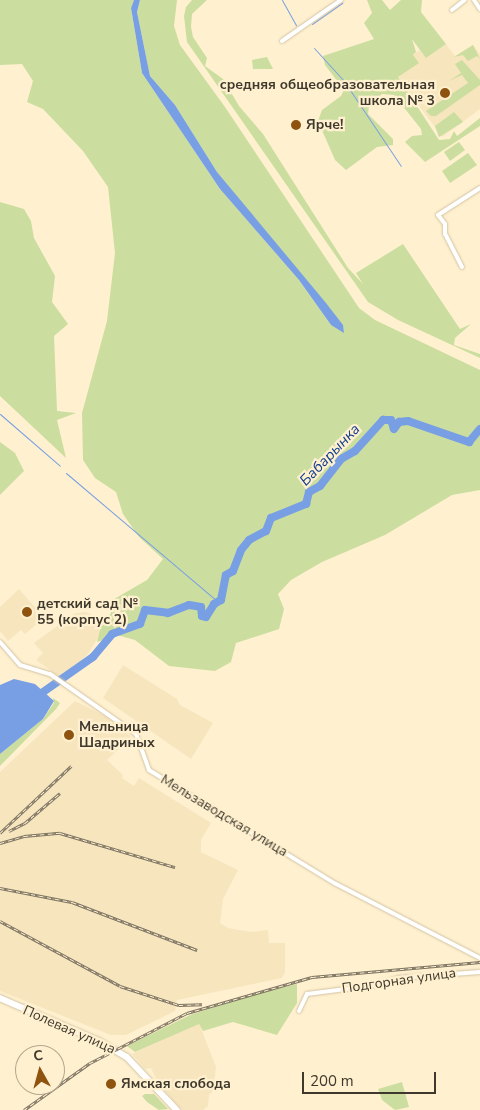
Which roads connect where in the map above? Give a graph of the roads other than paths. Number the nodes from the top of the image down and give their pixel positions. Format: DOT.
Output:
graph roads {
  1 [pos="341,0"];
  2 [pos="464,0"];
  3 [pos="474,0"];
  4 [pos="480,9"];
  5 [pos="452,10"];
  6 [pos="282,41"];
  7 [pos="480,188"];
  8 [pos="462,267"];
  9 [pos="0,642"];
  10 [pos="5,648"];
  11 [pos="0,652"];
  12 [pos="480,958"];
  13 [pos="480,972"];
  14 [pos="0,998"];
  15 [pos="299,1010"];
  16 [pos="177,1110"];
  1 -- 6 [label="street"];
  2 -- 5 [label="street"];
  3 -- 4 [label="street"];
  7 -- 8 [label="street"];
  9 -- 10 [label="street, Мельзаводская улица"];
  10 -- 11 [label="street"];
  10 -- 12 [label="street, Мельзаводская улица"];
  13 -- 15 [label="street, Подгорная улица"];
  14 -- 16 [label="street, Полевая улица"];
}
